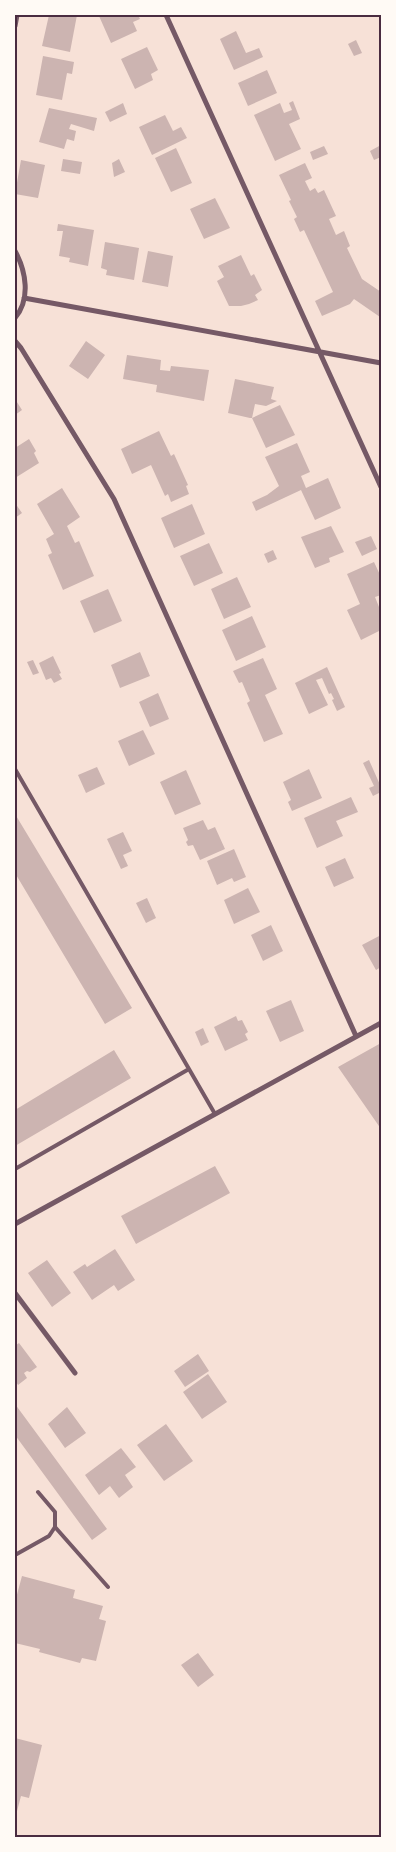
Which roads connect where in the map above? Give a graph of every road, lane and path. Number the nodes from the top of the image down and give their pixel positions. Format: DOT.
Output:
graph roads {
  1 [pos="17,15"];
  2 [pos="166,15"];
  3 [pos="15,26"];
  4 [pos="15,250"];
  5 [pos="24,298"];
  6 [pos="15,318"];
  7 [pos="15,341"];
  8 [pos="320,352"];
  9 [pos="381,363"];
  10 [pos="381,487"];
  11 [pos="15,769"];
  12 [pos="381,1023"];
  13 [pos="356,1036"];
  14 [pos="189,1069"];
  15 [pos="215,1114"];
  16 [pos="15,1169"];
  17 [pos="15,1224"];
  18 [pos="15,1293"];
  19 [pos="75,1373"];
  20 [pos="38,1492"];
  21 [pos="55,1527"];
  22 [pos="15,1555"];
  23 [pos="108,1587"];
  1 -- 3 [label="street"];
  2 -- 8 [label="street"];
  4 -- 5 [label="street"];
  5 -- 6 [label="street"];
  5 -- 8 [label="street"];
  7 -- 13 [label="street"];
  8 -- 9 [label="street"];
  8 -- 10 [label="street"];
  11 -- 14 [label="lane"];
  12 -- 13 [label="street"];
  13 -- 15 [label="street"];
  14 -- 15 [label="lane"];
  14 -- 16 [label="lane"];
  15 -- 17 [label="street"];
  18 -- 19 [label="street"];
  20 -- 21 [label="lane"];
  21 -- 22 [label="lane"];
  21 -- 23 [label="lane"];
}
